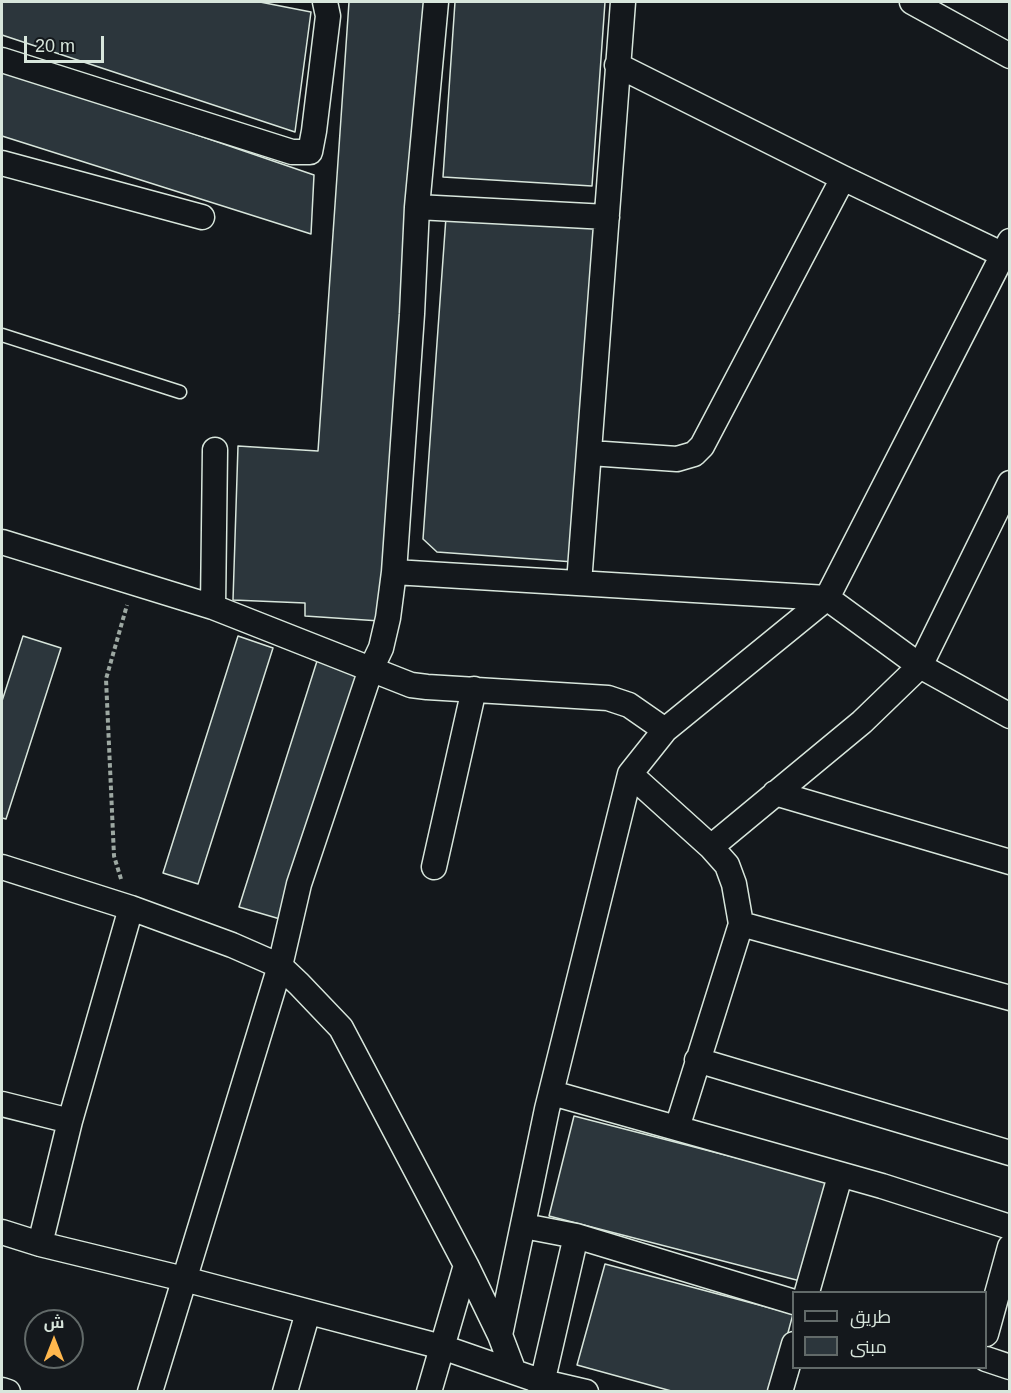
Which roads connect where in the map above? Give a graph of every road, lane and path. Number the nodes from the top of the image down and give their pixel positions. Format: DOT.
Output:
graph roads {
  1 [pos="325,2"];
  2 [pos="436,2"];
  3 [pos="623,2"];
  4 [pos="912,2"];
  5 [pos="1010,56"];
  6 [pos="2,60"];
  7 [pos="618,65"];
  8 [pos="2,163"];
  9 [pos="843,178"];
  10 [pos="417,207"];
  11 [pos="202,217"];
  12 [pos="607,217"];
  13 [pos="1007,251"];
  14 [pos="2,335"];
  15 [pos="180,392"];
  16 [pos="215,450"];
  17 [pos="590,453"];
  18 [pos="1010,483"];
  19 [pos="2,542"];
  20 [pos="394,572"];
  21 [pos="134,582"];
  22 [pos="579,583"];
  23 [pos="826,598"];
  24 [pos="213,607"];
  25 [pos="920,666"];
  26 [pos="371,669"];
  27 [pos="474,689"];
  28 [pos="1010,716"];
  29 [pos="665,730"];
  30 [pos="630,774"];
  31 [pos="775,793"];
  32 [pos="711,847"];
  33 [pos="1010,862"];
  34 [pos="2,867"];
  35 [pos="434,867"];
  36 [pos="131,908"];
  37 [pos="741,924"];
  38 [pos="280,966"];
  39 [pos="1010,998"];
  40 [pos="697,1060"];
  41 [pos="552,1094"];
  42 [pos="2,1104"];
  43 [pos="70,1121"];
  44 [pos="677,1128"];
  45 [pos="1010,1153"];
  46 [pos="840,1176"];
  47 [pos="524,1226"];
  48 [pos="1010,1227"];
  49 [pos="2,1232"];
  50 [pos="576,1236"];
  51 [pos="40,1244"];
  52 [pos="1010,1247"];
  53 [pos="466,1265"];
  54 [pos="184,1279"];
  55 [pos="808,1291"];
  56 [pos="792,1301"];
  57 [pos="308,1312"];
  58 [pos="987,1330"];
  59 [pos="500,1335"];
  60 [pos="442,1347"];
  61 [pos="792,1351"];
  62 [pos="987,1359"];
  63 [pos="1010,1367"];
  64 [pos="514,1372"];
  65 [pos="542,1387"];
  66 [pos="2,1389"];
  67 [pos="8,1392"];
  68 [pos="150,1392"];
  69 [pos="285,1392"];
  70 [pos="429,1392"];
  71 [pos="585,1392"];
  72 [pos="780,1392"];
  1 -- 6 [label="street"];
  2 -- 10 [label="street"];
  3 -- 7 [label="street"];
  4 -- 5 [label="street"];
  7 -- 9 [label="street"];
  7 -- 12 [label="street"];
  8 -- 11 [label="street"];
  9 -- 13 [label="street"];
  9 -- 17 [label="street"];
  10 -- 12 [label="street"];
  10 -- 20 [label="street"];
  12 -- 17 [label="street"];
  13 -- 23 [label="street"];
  14 -- 15 [label="lane"];
  16 -- 24 [label="street"];
  17 -- 22 [label="street"];
  18 -- 25 [label="street"];
  19 -- 21 [label="street"];
  20 -- 22 [label="street"];
  20 -- 26 [label="street"];
  21 -- 24 [label="street"];
  21 -- 36 [label="path"];
  22 -- 23 [label="street"];
  23 -- 25 [label="street"];
  23 -- 29 [label="street"];
  24 -- 26 [label="street"];
  25 -- 28 [label="street"];
  25 -- 31 [label="street"];
  26 -- 27 [label="street"];
  26 -- 38 [label="street"];
  27 -- 29 [label="street"];
  27 -- 35 [label="street"];
  29 -- 30 [label="street"];
  30 -- 32 [label="street"];
  30 -- 41 [label="street"];
  31 -- 32 [label="street"];
  31 -- 33 [label="street"];
  32 -- 37 [label="street"];
  34 -- 36 [label="street"];
  36 -- 38 [label="street"];
  36 -- 43 [label="street"];
  37 -- 39 [label="street"];
  37 -- 40 [label="street"];
  38 -- 53 [label="street"];
  38 -- 54 [label="street"];
  40 -- 44 [label="street"];
  40 -- 45 [label="street"];
  41 -- 44 [label="street"];
  41 -- 47 [label="street"];
  42 -- 43 [label="street"];
  43 -- 51 [label="street"];
  44 -- 46 [label="street"];
  46 -- 48 [label="street"];
  46 -- 55 [label="street"];
  47 -- 50 [label="street"];
  47 -- 59 [label="street"];
  49 -- 51 [label="street"];
  50 -- 56 [label="street"];
  50 -- 65 [label="street"];
  51 -- 54 [label="street"];
  52 -- 58 [label="street"];
  53 -- 59 [label="street"];
  53 -- 60 [label="street"];
  54 -- 57 [label="street"];
  54 -- 68 [label="street"];
  57 -- 60 [label="street"];
  57 -- 69 [label="street"];
  59 -- 64 [label="street"];
  60 -- 64 [label="street"];
  60 -- 70 [label="street"];
  61 -- 72 [label="street"];
  62 -- 63 [label="street"];
  64 -- 65 [label="street"];
  65 -- 71 [label="street"];
  66 -- 67 [label="street"];
}
